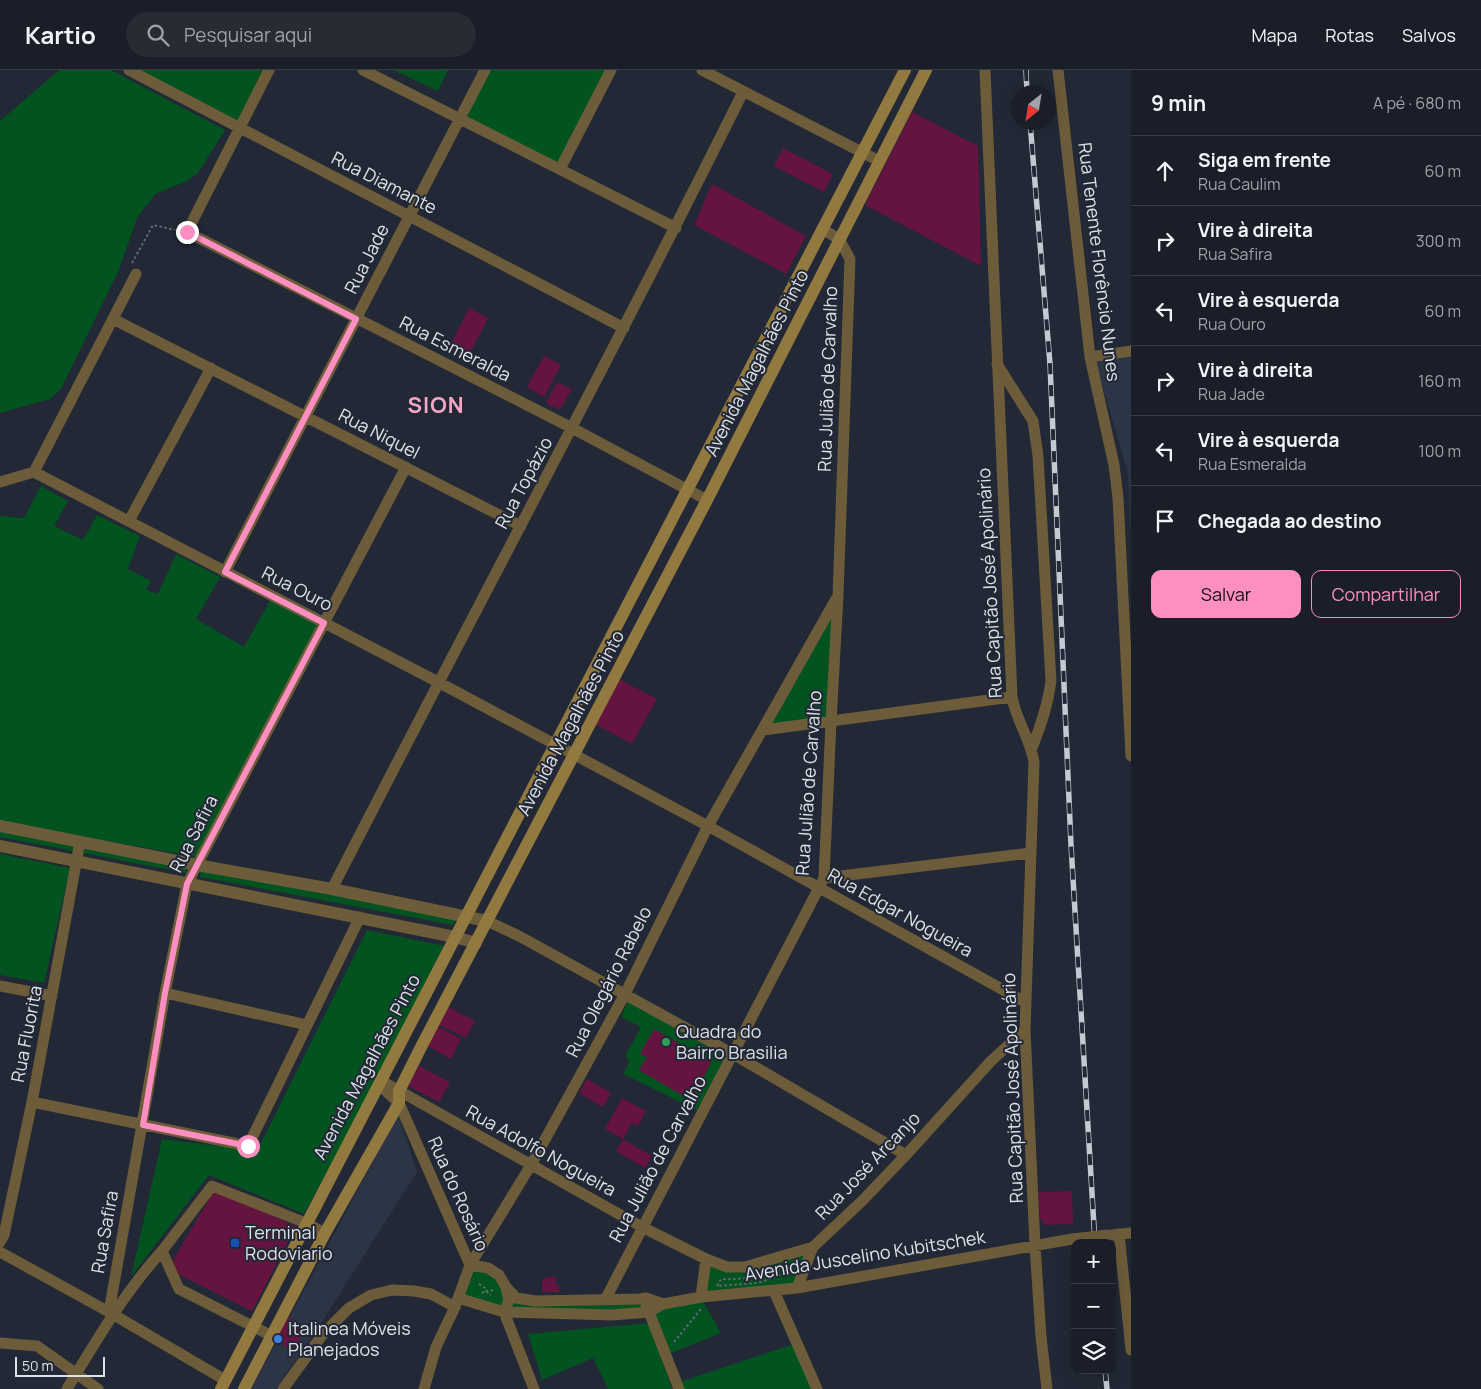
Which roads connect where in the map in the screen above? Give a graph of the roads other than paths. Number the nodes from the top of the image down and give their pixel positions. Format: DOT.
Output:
graph roads {
  1 [pos="129,70"];
  2 [pos="269,70"];
  3 [pos="363,70"];
  4 [pos="485,70"];
  5 [pos="611,70"];
  6 [pos="702,70"];
  7 [pos="904,70"];
  8 [pos="926,70"];
  9 [pos="985,70"];
  10 [pos="1058,70"];
  11 [pos="744,92"];
  12 [pos="460,119"];
  13 [pos="240,128"];
  14 [pos="862,153"];
  15 [pos="879,161"];
  16 [pos="560,170"];
  17 [pos="409,216"];
  18 [pos="676,228"];
  19 [pos="822,229"];
  20 [pos="840,239"];
  21 [pos="136,274"];
  22 [pos="113,319"];
  23 [pos="356,319"];
  24 [pos="624,328"];
  25 [pos="1131,350"];
  26 [pos="1090,357"];
  27 [pos="997,364"];
  28 [pos="211,368"];
  29 [pos="306,416"];
  30 [pos="572,428"];
  31 [pos="406,467"];
  32 [pos="34,472"];
  33 [pos="0,482"];
  34 [pos="687,489"];
  35 [pos="707,500"];
  36 [pos="129,521"];
  37 [pos="521,526"];
  38 [pos="225,572"];
  39 [pos="838,596"];
  40 [pos="324,623"];
  41 [pos="438,682"];
  42 [pos="1012,697"];
  43 [pos="831,722"];
  44 [pos="763,730"];
  45 [pos="554,745"];
  46 [pos="1032,748"];
  47 [pos="573,755"];
  48 [pos="1131,756"];
  49 [pos="520,812"];
  50 [pos="538,822"];
  51 [pos="0,826"];
  52 [pos="708,826"];
  53 [pos="80,842"];
  54 [pos="0,846"];
  55 [pos="1031,854"];
  56 [pos="77,861"];
  57 [pos="197,865"];
  58 [pos="822,883"];
  59 [pos="187,884"];
  60 [pos="332,889"];
  61 [pos="465,916"];
  62 [pos="360,917"];
  63 [pos="487,921"];
  64 [pos="455,937"];
  65 [pos="476,943"];
  66 [pos="0,986"];
  67 [pos="165,993"];
  68 [pos="625,994"];
  69 [pos="52,996"];
  70 [pos="1025,1002"];
  71 [pos="308,1025"];
  72 [pos="1025,1030"];
  73 [pos="733,1054"];
  74 [pos="379,1082"];
  75 [pos="399,1097"];
  76 [pos="32,1102"];
  77 [pos="143,1125"];
  78 [pos="906,1155"];
  79 [pos="531,1165"];
  80 [pos="306,1223"];
  81 [pos="642,1227"];
  82 [pos="325,1233"];
  83 [pos="1131,1233"];
  84 [pos="1113,1235"];
  85 [pos="0,1242"];
  86 [pos="1035,1245"];
  87 [pos="813,1247"];
  88 [pos="162,1250"];
  89 [pos="0,1252"];
  90 [pos="706,1259"];
  91 [pos="470,1265"];
  92 [pos="502,1287"];
  93 [pos="797,1288"];
  94 [pos="774,1291"];
  95 [pos="640,1299"];
  96 [pos="605,1300"];
  97 [pos="702,1301"];
  98 [pos="663,1304"];
  99 [pos="455,1307"];
  100 [pos="509,1311"];
  101 [pos="649,1312"];
  102 [pos="111,1313"];
  103 [pos="252,1327"];
  104 [pos="272,1336"];
  105 [pos="0,1342"];
  106 [pos="1131,1350"];
  107 [pos="76,1374"];
  108 [pos="225,1386"];
  109 [pos="67,1389"];
  110 [pos="98,1389"];
  111 [pos="244,1389"];
  112 [pos="283,1389"];
  113 [pos="424,1389"];
  114 [pos="534,1389"];
  115 [pos="679,1389"];
  116 [pos="817,1389"];
  117 [pos="1047,1389"];
  1 -- 13 [label="street, Rua Diamante"];
  2 -- 13 [label="street"];
  3 -- 12 [label="street"];
  4 -- 12 [label="street, Rua Jade"];
  5 -- 16 [label="street"];
  6 -- 11 [label="street"];
  7 -- 14 [label="main road, Avenida Magalhães Pinto"];
  8 -- 15 [label="main road, Avenida Magalhães Pinto"];
  9 -- 27 [label="street, Rua Capitão José Apolinário"];
  10 -- 26 [label="street, Rua Tenente Florêncio Nunes"];
  11 -- 14 [label="street"];
  11 -- 18 [label="street, Rua Topázio"];
  12 -- 16 [label="street"];
  12 -- 17 [label="street, Rua Jade"];
  13 -- 17 [label="street, Rua Diamante"];
  13 -- 23 [label="street, Rua Esmeralda"];
  14 -- 15 [label="street"];
  14 -- 19 [label="main road, Avenida Magalhães Pinto"];
  15 -- 20 [label="main road, Avenida Magalhães Pinto"];
  16 -- 18 [label="street"];
  17 -- 23 [label="street, Rua Jade"];
  17 -- 24 [label="street, Rua Diamante"];
  18 -- 24 [label="street, Rua Topázio"];
  19 -- 20 [label="street"];
  19 -- 34 [label="main road, Avenida Magalhães Pinto"];
  20 -- 35 [label="main road, Avenida Magalhães Pinto"];
  20 -- 39 [label="street, Rua Julião de Carvalho"];
  21 -- 22 [label="street"];
  22 -- 28 [label="street, Rua Niquel"];
  22 -- 32 [label="street"];
  23 -- 29 [label="street, Rua Jade"];
  23 -- 30 [label="street, Rua Esmeralda"];
  24 -- 30 [label="street, Rua Topázio"];
  25 -- 26 [label="street"];
  26 -- 48 [label="street, Rua Tenente Florêncio Nunes"];
  27 -- 42 [label="street, Rua Capitão José Apolinário"];
  27 -- 46 [label="street"];
  28 -- 29 [label="street, Rua Niquel"];
  28 -- 36 [label="street"];
  29 -- 31 [label="street, Rua Niquel"];
  29 -- 38 [label="street, Rua Jade"];
  30 -- 34 [label="street, Rua Esmeralda"];
  30 -- 37 [label="street, Rua Topázio"];
  31 -- 37 [label="street, Rua Niquel"];
  31 -- 40 [label="street, Rua Safira"];
  32 -- 33 [label="street"];
  32 -- 36 [label="street, Rua Ouro"];
  34 -- 35 [label="street, Rua Esmeralda"];
  34 -- 45 [label="main road, Avenida Magalhães Pinto"];
  35 -- 47 [label="main road, Avenida Magalhães Pinto"];
  36 -- 38 [label="street, Rua Ouro"];
  37 -- 41 [label="street, Rua Topázio"];
  38 -- 40 [label="street, Rua Ouro"];
  39 -- 43 [label="street, Rua Julião de Carvalho"];
  39 -- 44 [label="street, Rua Olegário Rabelo"];
  40 -- 41 [label="street, Rua Ouro"];
  40 -- 57 [label="street, Rua Safira"];
  41 -- 45 [label="street, Rua Ouro"];
  41 -- 60 [label="street, Rua Topázio"];
  42 -- 43 [label="street"];
  42 -- 46 [label="street, Rua Capitão José Apolinário"];
  43 -- 44 [label="street"];
  43 -- 58 [label="street, Rua Julião de Carvalho"];
  44 -- 52 [label="street, Rua Olegário Rabelo"];
  45 -- 47 [label="street, Rua Ouro"];
  45 -- 49 [label="main road, Avenida Magalhães Pinto"];
  46 -- 55 [label="street, Rua Capitão José Apolinário"];
  47 -- 50 [label="main road, Avenida Magalhães Pinto"];
  47 -- 52 [label="street, Rua Edgar Nogueira"];
  49 -- 50 [label="main road"];
  49 -- 61 [label="main road, Avenida Magalhães Pinto"];
  50 -- 63 [label="main road, Avenida Magalhães Pinto"];
  51 -- 53 [label="street"];
  52 -- 58 [label="street, Rua Edgar Nogueira"];
  52 -- 68 [label="street, Rua Olegário Rabelo"];
  53 -- 56 [label="street, Rua Fluorita"];
  53 -- 57 [label="street"];
  54 -- 56 [label="street"];
  55 -- 58 [label="street"];
  55 -- 70 [label="street, Rua Capitão José Apolinário"];
  56 -- 59 [label="street"];
  56 -- 69 [label="street, Rua Fluorita"];
  57 -- 59 [label="street, Rua Safira"];
  57 -- 60 [label="street"];
  58 -- 70 [label="street, Rua Edgar Nogueira"];
  58 -- 73 [label="street, Rua Julião de Carvalho"];
  59 -- 62 [label="street"];
  59 -- 67 [label="street, Rua Safira"];
  60 -- 61 [label="street"];
  61 -- 63 [label="street"];
  61 -- 64 [label="main road, Avenida Magalhães Pinto"];
  62 -- 64 [label="street"];
  62 -- 71 [label="street"];
  63 -- 65 [label="main road, Avenida Magalhães Pinto"];
  63 -- 68 [label="street"];
  64 -- 65 [label="street"];
  64 -- 74 [label="main road, Avenida Magalhães Pinto"];
  65 -- 75 [label="main road, Avenida Magalhães Pinto"];
  66 -- 69 [label="street"];
  67 -- 71 [label="street"];
  67 -- 77 [label="street, Rua Safira"];
  68 -- 73 [label="street"];
  68 -- 79 [label="street, Rua Olegário Rabelo"];
  69 -- 76 [label="street, Rua Fluorita"];
  70 -- 72 [label="street, Rua Capitão José Apolinário"];
  71 -- 77 [label="street"];
  72 -- 78 [label="street, Rua José Arcanjo"];
  72 -- 86 [label="street, Rua Capitão José Apolinário"];
  73 -- 78 [label="street"];
  73 -- 81 [label="street, Rua Julião de Carvalho"];
  74 -- 75 [label="street, Rua do Rosário"];
  74 -- 80 [label="main road, Avenida Magalhães Pinto"];
  75 -- 79 [label="street, Rua Adolfo Nogueira"];
  75 -- 82 [label="main road, Avenida Magalhães Pinto"];
  75 -- 91 [label="street, Rua do Rosário"];
  76 -- 77 [label="street"];
  76 -- 85 [label="street, Rua Fluorita"];
  77 -- 102 [label="street, Rua Safira"];
  78 -- 87 [label="street, Rua José Arcanjo"];
  79 -- 81 [label="street, Rua Adolfo Nogueira"];
  79 -- 91 [label="street, Rua Olegário Rabelo"];
  80 -- 82 [label="street"];
  80 -- 88 [label="street"];
  80 -- 103 [label="main road, Avenida Magalhães Pinto"];
  81 -- 90 [label="street, Rua Adolfo Nogueira"];
  81 -- 96 [label="street, Rua Julião de Carvalho"];
  82 -- 104 [label="main road, Avenida Magalhães Pinto"];
  83 -- 84 [label="street, Avenida Juscelino Kubitschek"];
  84 -- 86 [label="street, Avenida Juscelino Kubitschek, bridge"];
  84 -- 106 [label="street"];
  86 -- 93 [label="street, Avenida Juscelino Kubitschek"];
  86 -- 117 [label="street, Rua Capitão José Apolinário"];
  87 -- 90 [label="street, Rua José Arcanjo"];
  87 -- 93 [label="street"];
  88 -- 102 [label="street"];
  88 -- 103 [label="street"];
  89 -- 102 [label="street"];
  90 -- 97 [label="street"];
  91 -- 92 [label="street, Rua do Rosário"];
  91 -- 99 [label="street, Rua Olegário Rabelo"];
  92 -- 96 [label="street, Avenida Juscelino Kubitschek"];
  92 -- 100 [label="street"];
  93 -- 94 [label="street, Avenida Juscelino Kubitschek"];
  94 -- 97 [label="street, Avenida Juscelino Kubitschek"];
  94 -- 116 [label="street"];
  95 -- 96 [label="street, Avenida Juscelino Kubitschek"];
  95 -- 98 [label="street, Avenida Juscelino Kubitschek"];
  95 -- 101 [label="street"];
  97 -- 98 [label="street, Avenida Juscelino Kubitschek"];
  98 -- 101 [label="street, Avenida Juscelino Kubitschek"];
  99 -- 100 [label="street, Avenida Juscelino Kubitschek"];
  99 -- 112 [label="street"];
  99 -- 113 [label="street, Rua Olegário Rabelo"];
  100 -- 101 [label="street, Avenida Juscelino Kubitschek"];
  100 -- 114 [label="street"];
  101 -- 115 [label="street"];
  102 -- 107 [label="street"];
  102 -- 108 [label="street"];
  103 -- 104 [label="street"];
  103 -- 108 [label="main road, Avenida Magalhães Pinto"];
  104 -- 111 [label="main road, Avenida Magalhães Pinto"];
  105 -- 107 [label="street"];
  107 -- 109 [label="street"];
  107 -- 110 [label="street"];
}
